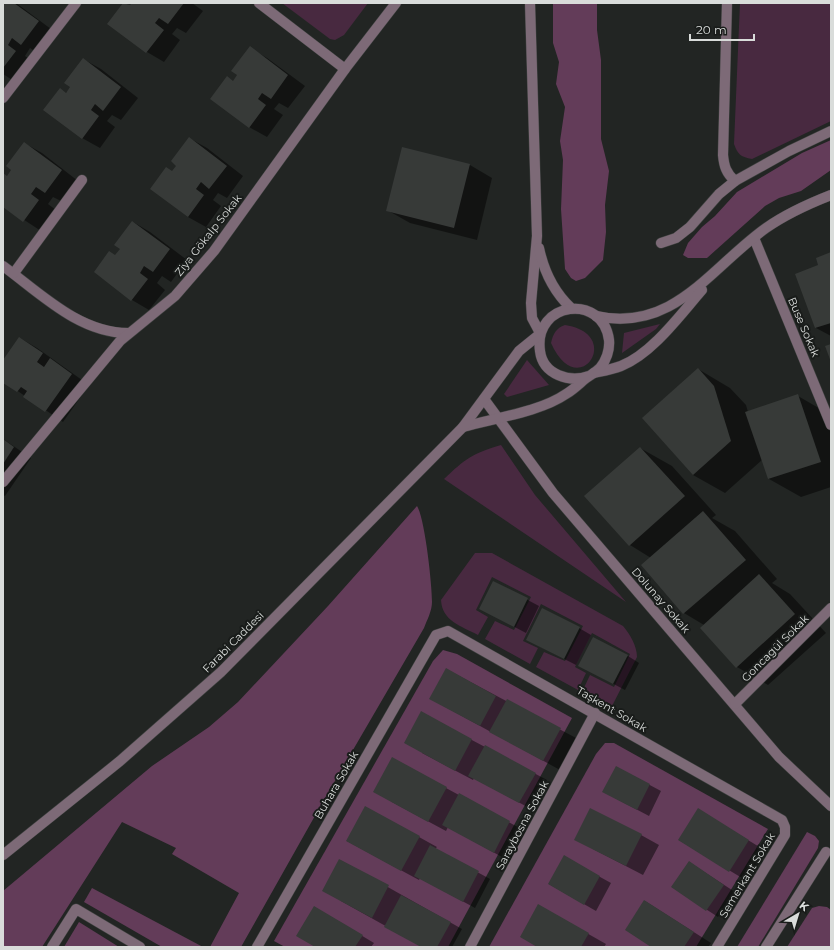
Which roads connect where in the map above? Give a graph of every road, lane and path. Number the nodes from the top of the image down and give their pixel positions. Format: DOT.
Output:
graph roads {
  1 [pos="76,3"];
  2 [pos="259,3"];
  3 [pos="396,3"];
  4 [pos="530,3"];
  5 [pos="727,3"];
  6 [pos="345,69"];
  7 [pos="3,98"];
  8 [pos="831,131"];
  9 [pos="82,180"];
  10 [pos="735,181"];
  11 [pos="831,195"];
  12 [pos="537,236"];
  13 [pos="754,238"];
  14 [pos="661,243"];
  15 [pos="726,263"];
  16 [pos="3,266"];
  17 [pos="14,273"];
  18 [pos="571,308"];
  19 [pos="595,316"];
  20 [pos="128,333"];
  21 [pos="540,333"];
  22 [pos="592,374"];
  23 [pos="484,399"];
  24 [pos="498,417"];
  25 [pos="831,425"];
  26 [pos="463,427"];
  27 [pos="3,482"];
  28 [pos="831,608"];
  29 [pos="436,635"];
  30 [pos="735,704"];
  31 [pos="595,713"];
  32 [pos="831,806"];
  33 [pos="775,816"];
  34 [pos="826,852"];
  35 [pos="3,856"];
  36 [pos="52,947"];
  37 [pos="140,947"];
  38 [pos="257,947"];
  39 [pos="470,947"];
  40 [pos="717,947"];
  41 [pos="766,947"];
  1 -- 7 [label="street"];
  2 -- 6 [label="street"];
  3 -- 6 [label="street, Ziya Gökalp Sokak"];
  4 -- 12 [label="street"];
  5 -- 10 [label="street"];
  6 -- 20 [label="street, Ziya Gökalp Sokak"];
  8 -- 10 [label="street"];
  9 -- 17 [label="street"];
  10 -- 14 [label="street"];
  11 -- 13 [label="street"];
  12 -- 18 [label="street"];
  12 -- 21 [label="street"];
  13 -- 15 [label="street"];
  13 -- 25 [label="street, Buse Sokak"];
  15 -- 19 [label="street"];
  15 -- 22 [label="street"];
  16 -- 17 [label="street"];
  17 -- 20 [label="street"];
  18 -- 19 [label="street"];
  18 -- 21 [label="street"];
  19 -- 22 [label="street"];
  20 -- 27 [label="street, Ziya Gökalp Sokak"];
  21 -- 22 [label="street"];
  21 -- 23 [label="street, Farabi Caddesi"];
  22 -- 24 [label="street"];
  23 -- 24 [label="street, Dolunay Sokak"];
  23 -- 26 [label="street, Farabi Caddesi"];
  24 -- 26 [label="street"];
  24 -- 30 [label="street, Dolunay Sokak"];
  26 -- 35 [label="street, Farabi Caddesi"];
  28 -- 30 [label="street, Goncagül Sokak"];
  29 -- 31 [label="street, Taşkent Sokak"];
  29 -- 38 [label="street, Buhara Sokak"];
  30 -- 32 [label="street, Dolunay Sokak"];
  31 -- 33 [label="street, Taşkent Sokak"];
  31 -- 39 [label="street, Saraybosna Sokak"];
  33 -- 40 [label="street, Semerkant Sokak"];
  34 -- 41 [label="street"];
  36 -- 37 [label="street"];
}
